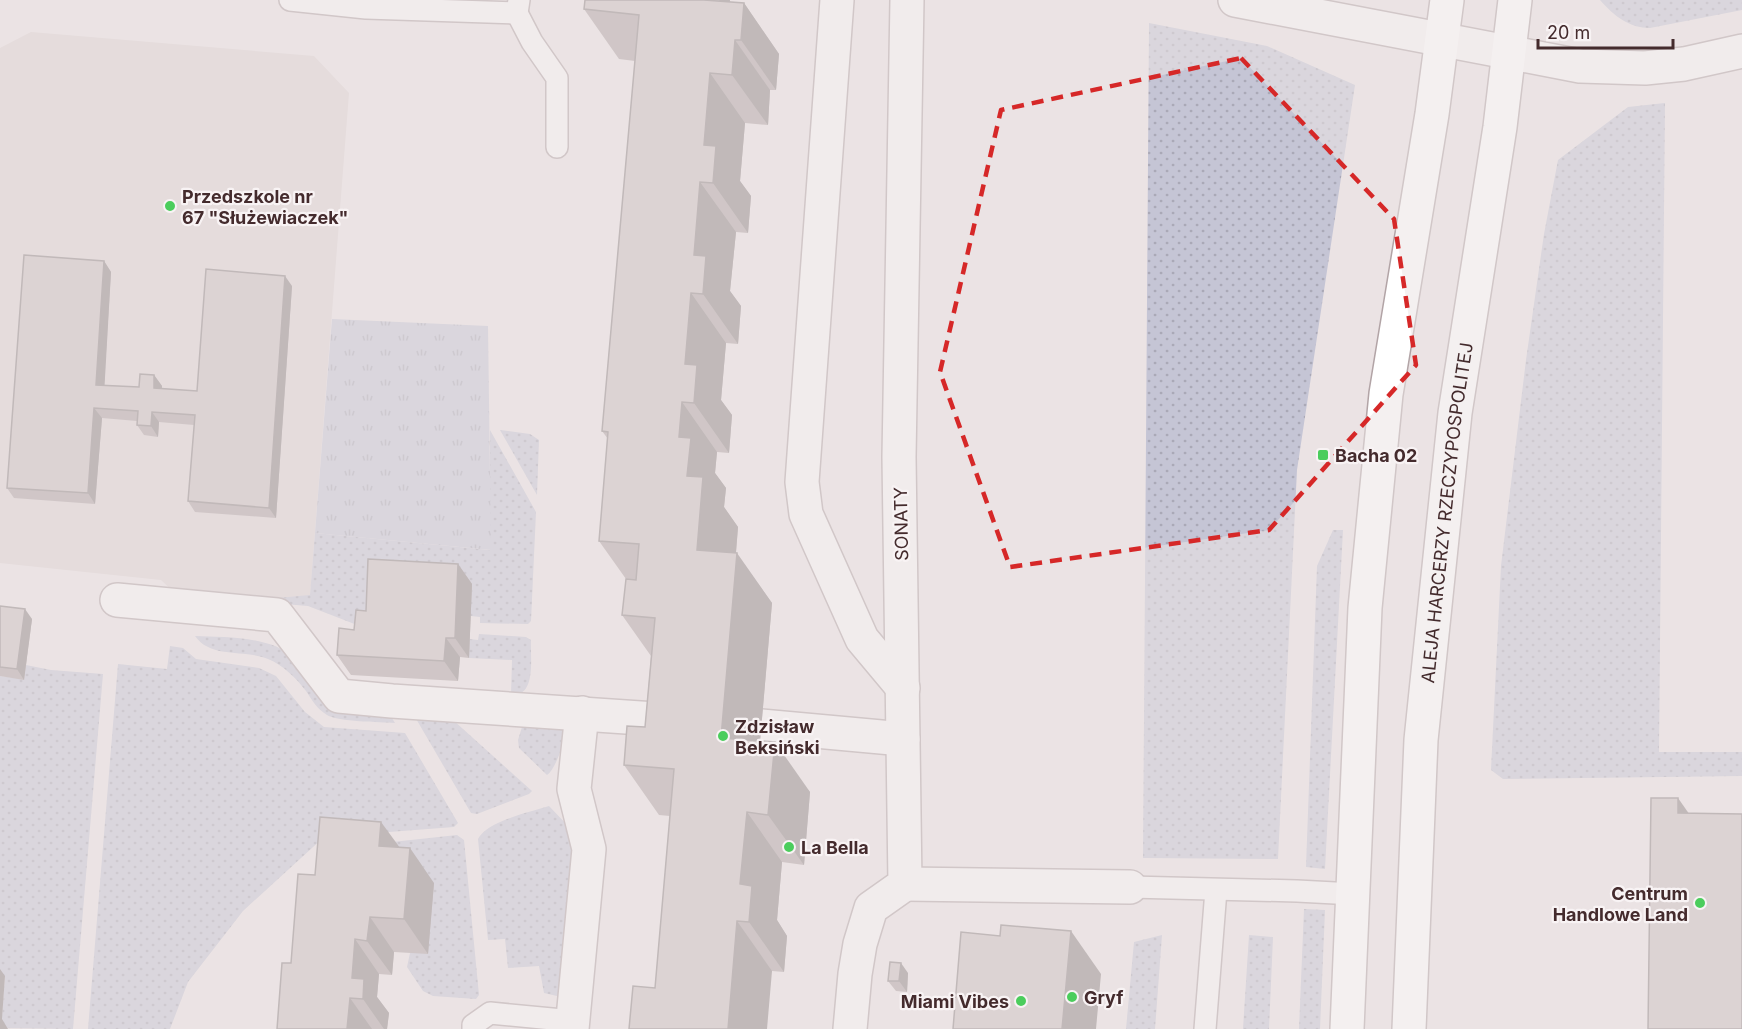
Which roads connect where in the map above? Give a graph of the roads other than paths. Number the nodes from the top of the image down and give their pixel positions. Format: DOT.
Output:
graph roads {
  1 [pos="290,0"];
  2 [pos="837,0"];
  3 [pos="907,0"];
  4 [pos="1235,0"];
  5 [pos="1447,0"];
  6 [pos="1515,0"];
  7 [pos="518,6"];
  8 [pos="1442,40"];
  9 [pos="1742,51"];
  10 [pos="1509,52"];
  11 [pos="557,147"];
  12 [pos="117,600"];
  13 [pos="903,688"];
  14 [pos="582,713"];
  15 [pos="685,721"];
  16 [pos="761,726"];
  17 [pos="903,739"];
  18 [pos="905,884"];
  19 [pos="1130,887"];
  20 [pos="1216,890"];
  21 [pos="1354,894"];
  22 [pos="572,1025"];
  23 [pos="473,1029"];
  24 [pos="850,1029"];
  25 [pos="1204,1029"];
  26 [pos="1347,1029"];
  27 [pos="1409,1029"];
  1 -- 7 [label="lane"];
  2 -- 13 [label="street"];
  3 -- 13 [label="street, SONATY"];
  4 -- 8 [label="street"];
  5 -- 8 [label="street"];
  6 -- 10 [label="street, ALEJA HARCERZY RZECZYPOSPOLITEJ"];
  7 -- 11 [label="lane"];
  8 -- 10 [label="street"];
  8 -- 21 [label="street"];
  9 -- 10 [label="street"];
  10 -- 27 [label="street, ALEJA HARCERZY RZECZYPOSPOLITEJ"];
  12 -- 14 [label="street"];
  13 -- 17 [label="street, SONATY"];
  14 -- 15 [label="street"];
  14 -- 22 [label="street"];
  16 -- 17 [label="street"];
  17 -- 18 [label="street, SONATY"];
  18 -- 19 [label="street"];
  18 -- 24 [label="street"];
  19 -- 20 [label="lane"];
  20 -- 21 [label="lane"];
  20 -- 25 [label="lane"];
  21 -- 26 [label="street"];
  22 -- 23 [label="lane"];
}
